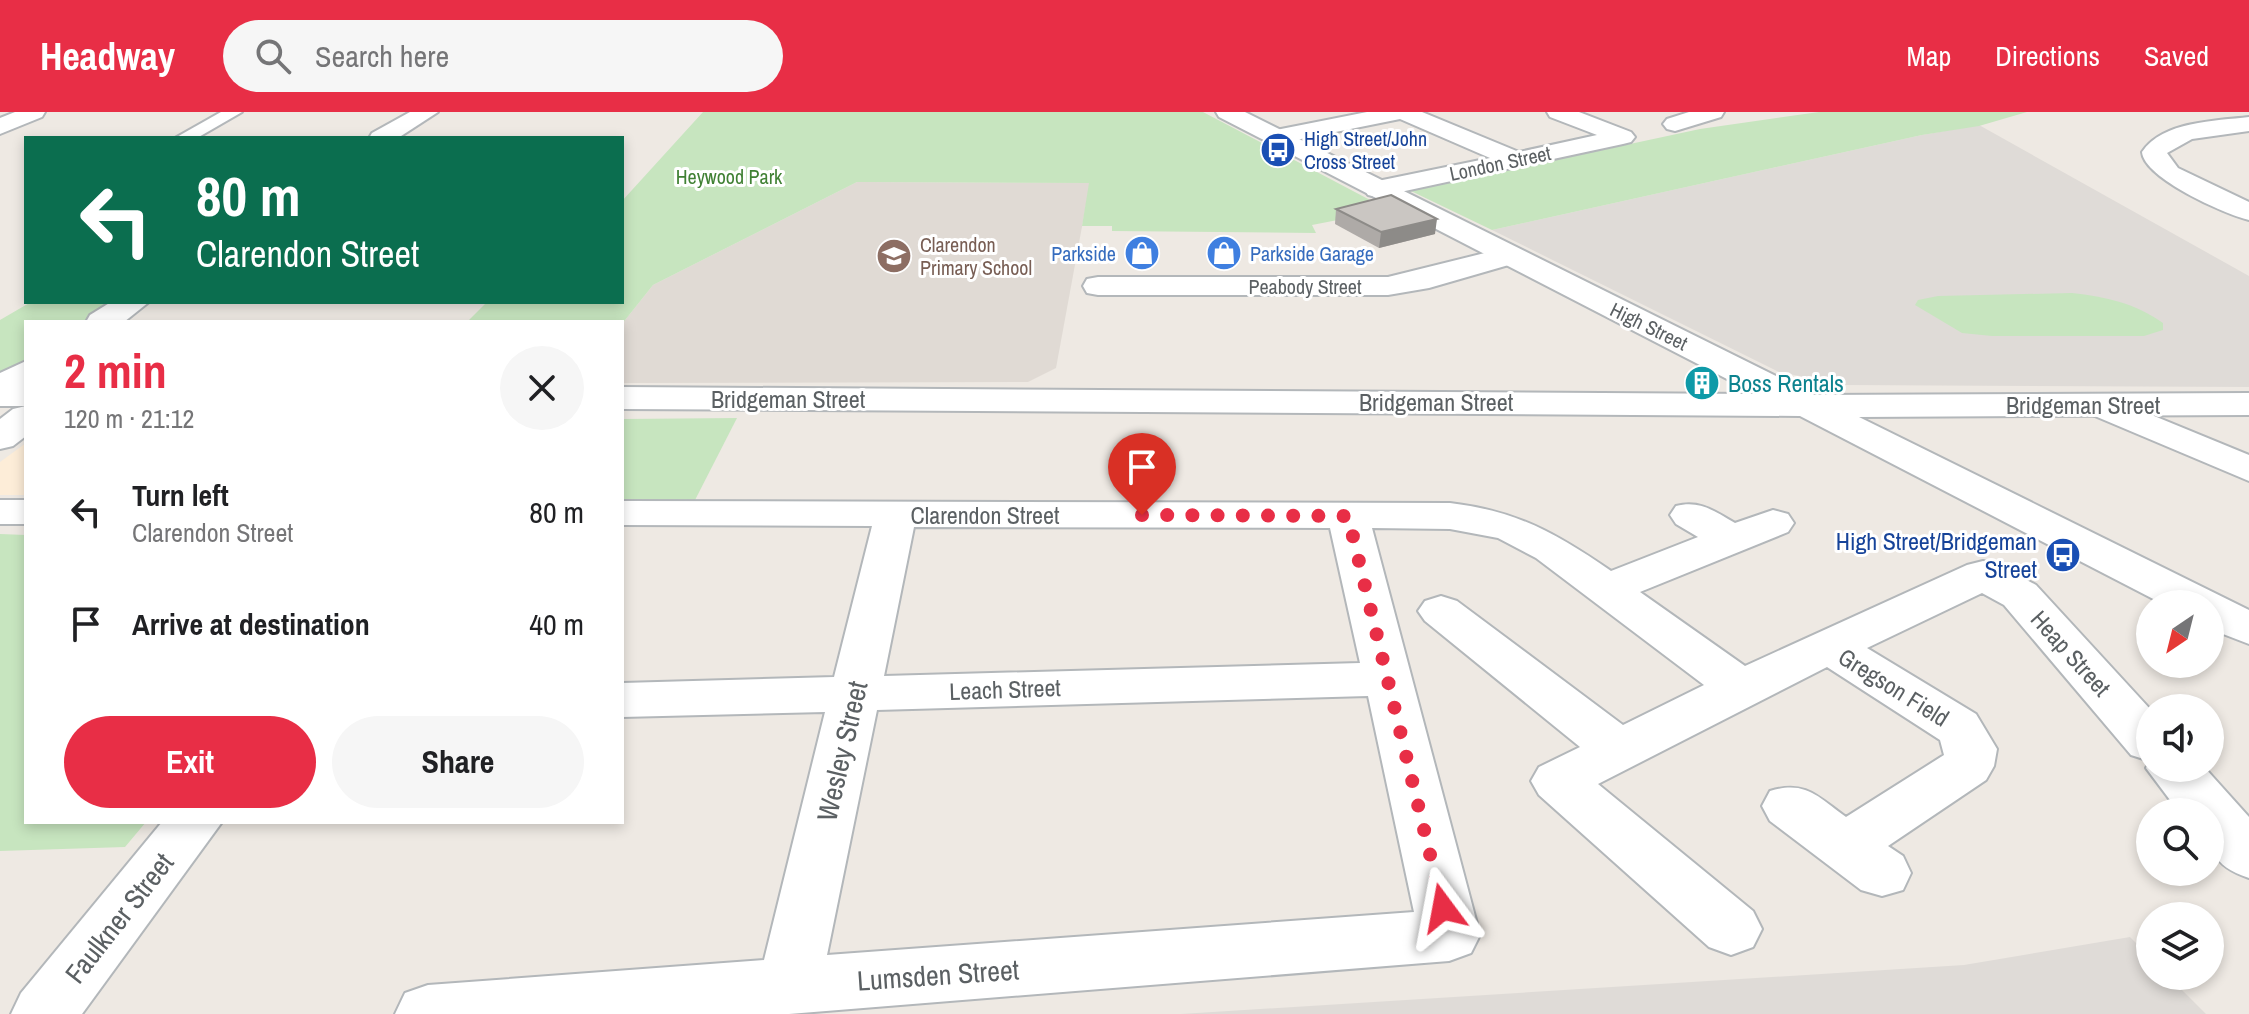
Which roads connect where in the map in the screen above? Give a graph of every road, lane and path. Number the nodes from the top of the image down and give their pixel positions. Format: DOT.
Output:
graph roads {
  1 [pos="34,112"];
  2 [pos="234,112"];
  3 [pos="427,112"];
  4 [pos="1227,112"];
  5 [pos="1402,112"];
  6 [pos="1558,112"];
  7 [pos="1713,112"];
  8 [pos="1675,124"];
  9 [pos="2249,124"];
  10 [pos="0,127"];
  11 [pos="188,136"];
  12 [pos="385,136"];
  13 [pos="1276,137"];
  14 [pos="1515,159"];
  15 [pos="1377,189"];
  16 [pos="2249,212"];
  17 [pos="1509,256"];
  18 [pos="1098,286"];
  19 [pos="130,304"];
  20 [pos="105,320"];
  21 [pos="24,373"];
  22 [pos="0,389"];
  23 [pos="0,395"];
  24 [pos="24,395"];
  25 [pos="624,398"];
  26 [pos="2249,404"];
  27 [pos="1804,405"];
  28 [pos="2103,406"];
  29 [pos="24,419"];
  30 [pos="0,438"];
  31 [pos="2249,469"];
  32 [pos="0,512"];
  33 [pos="24,512"];
  34 [pos="624,513"];
  35 [pos="1691,515"];
  36 [pos="895,516"];
  37 [pos="1348,516"];
  38 [pos="1773,523"];
  39 [pos="1731,539"];
  40 [pos="1983,575"];
  41 [pos="1607,589"];
  42 [pos="2171,590"];
  43 [pos="2224,617"];
  44 [pos="1449,629"];
  45 [pos="2249,629"];
  46 [pos="1830,647"];
  47 [pos="1388,679"];
  48 [pos="1741,688"];
  49 [pos="856,693"];
  50 [pos="624,700"];
  51 [pos="2136,726"];
  52 [pos="1618,749"];
  53 [pos="2185,782"];
  54 [pos="1790,806"];
  55 [pos="192,824"];
  56 [pos="2249,855"];
  57 [pos="1731,929"];
  58 [pos="789,986"];
  59 [pos="44,1014"];
  60 [pos="428,1014"];
  1 -- 10 [label="street"];
  2 -- 11 [label="street"];
  3 -- 12 [label="street"];
  4 -- 13 [label="street, High Street"];
  5 -- 13 [label="street"];
  5 -- 14 [label="street"];
  6 -- 14 [label="street, London Street"];
  7 -- 8 [label="street"];
  9 -- 16 [label="street"];
  13 -- 15 [label="street, High Street"];
  14 -- 15 [label="street, London Street"];
  15 -- 17 [label="street, High Street"];
  17 -- 18 [label="street, Peabody Street"];
  17 -- 27 [label="street, High Street"];
  19 -- 20 [label="street"];
  21 -- 22 [label="street"];
  23 -- 24 [label="street"];
  25 -- 27 [label="street, Bridgeman Street"];
  26 -- 28 [label="street, Bridgeman Street"];
  27 -- 28 [label="street, Bridgeman Street"];
  27 -- 42 [label="street, High Street"];
  28 -- 31 [label="street"];
  29 -- 30 [label="street"];
  32 -- 33 [label="street"];
  34 -- 36 [label="street, Clarendon Street"];
  35 -- 39 [label="street"];
  36 -- 37 [label="street, Clarendon Street"];
  36 -- 49 [label="street, Wesley Street"];
  37 -- 41 [label="street"];
  37 -- 47 [label="street"];
  38 -- 39 [label="street"];
  39 -- 41 [label="street"];
  40 -- 46 [label="street, Gregson Field"];
  40 -- 51 [label="street, Heap Street"];
  41 -- 48 [label="street"];
  43 -- 45 [label="street"];
  44 -- 52 [label="street"];
  46 -- 48 [label="street, Gregson Field"];
  46 -- 54 [label="street, Gregson Field"];
  47 -- 49 [label="street, Leach Street"];
  47 -- 58 [label="street, Lumsden Street"];
  48 -- 52 [label="street, Gregson Field"];
  49 -- 50 [label="street, Leach Street"];
  49 -- 58 [label="street, Wesley Street"];
  52 -- 57 [label="street, Gregson Field"];
  53 -- 56 [label="street"];
  55 -- 59 [label="street, Faulkner Street"];
  58 -- 60 [label="street, Lumsden Street"];
}
